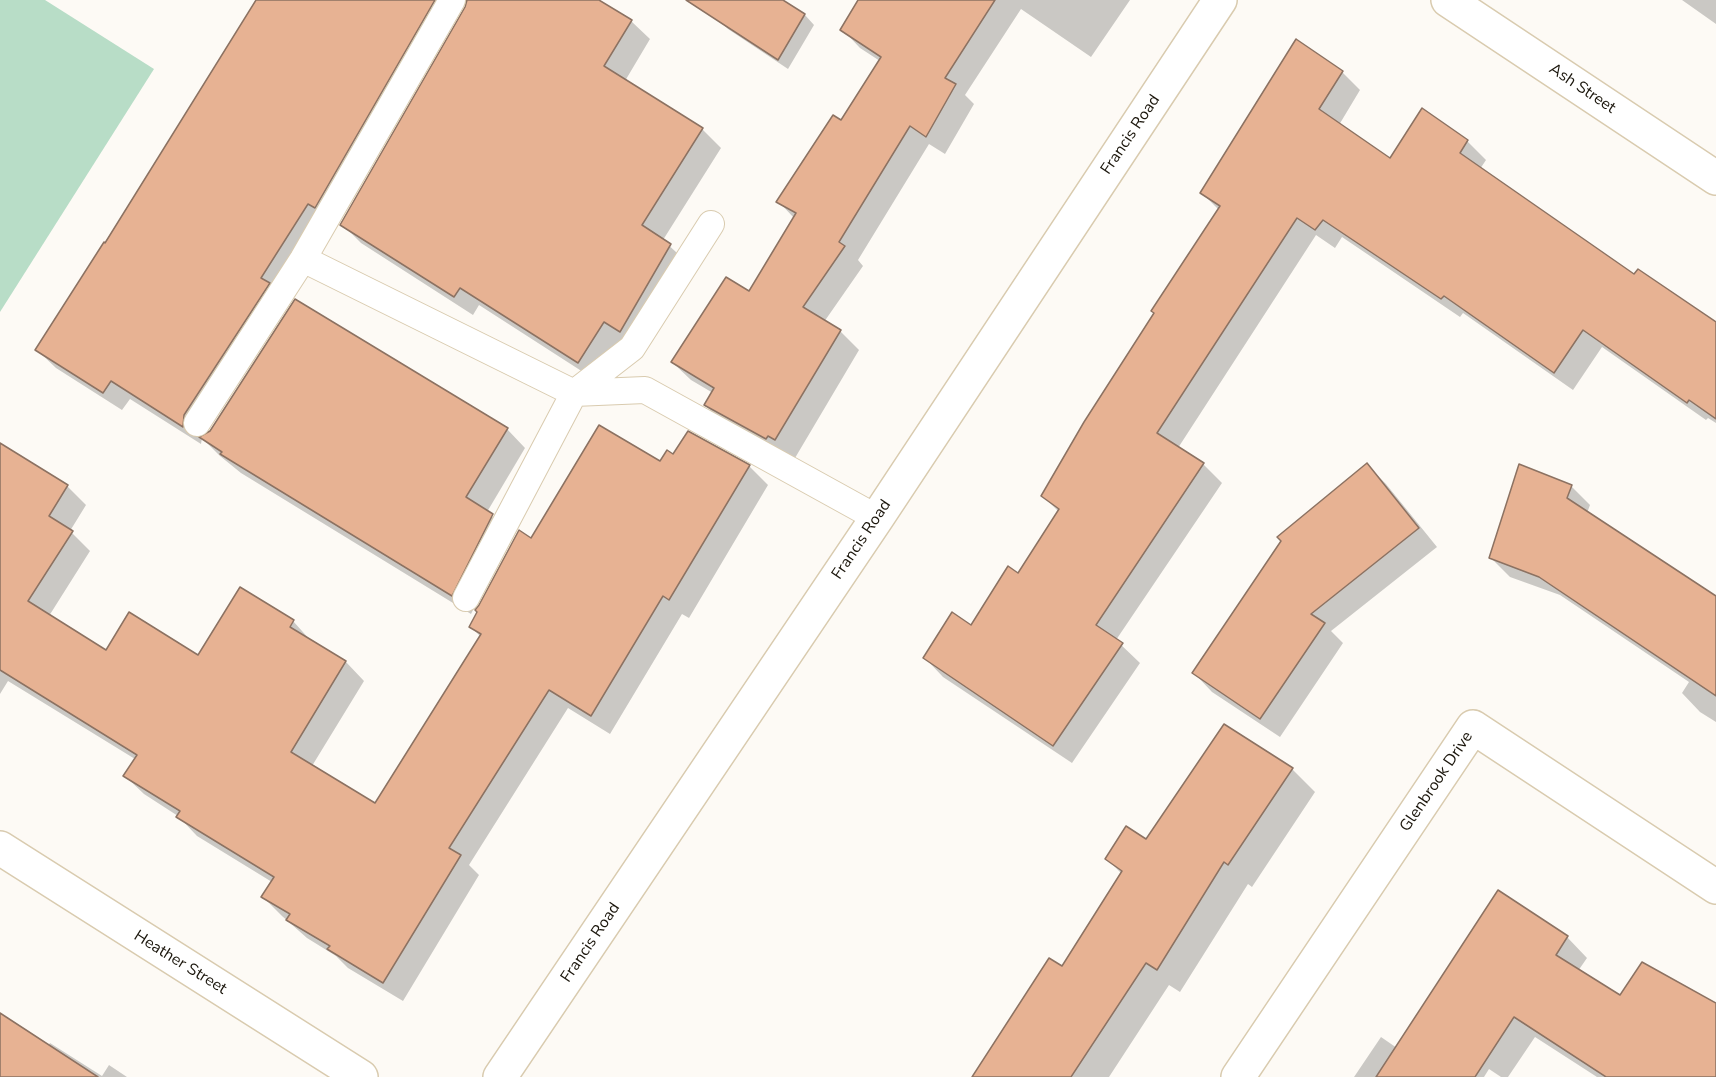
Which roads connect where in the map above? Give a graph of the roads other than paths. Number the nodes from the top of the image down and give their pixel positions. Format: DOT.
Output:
graph roads {
  1 [pos="452,0"];
  2 [pos="1220,0"];
  3 [pos="1448,0"];
  4 [pos="1716,178"];
  5 [pos="711,224"];
  6 [pos="303,259"];
  7 [pos="574,393"];
  8 [pos="197,423"];
  9 [pos="877,518"];
  10 [pos="466,598"];
  11 [pos="0,848"];
  12 [pos="1716,887"];
  13 [pos="361,1077"];
  14 [pos="500,1077"];
  15 [pos="1238,1077"];
  1 -- 6 [label="lane"];
  2 -- 9 [label="street, Francis Road"];
  3 -- 4 [label="street, Ash Street"];
  5 -- 7 [label="lane"];
  6 -- 7 [label="lane"];
  6 -- 8 [label="lane"];
  7 -- 9 [label="lane"];
  7 -- 10 [label="lane"];
  9 -- 14 [label="street, Francis Road"];
  11 -- 13 [label="street, Heather Street"];
  12 -- 15 [label="street, Glenbrook Drive"];
}
